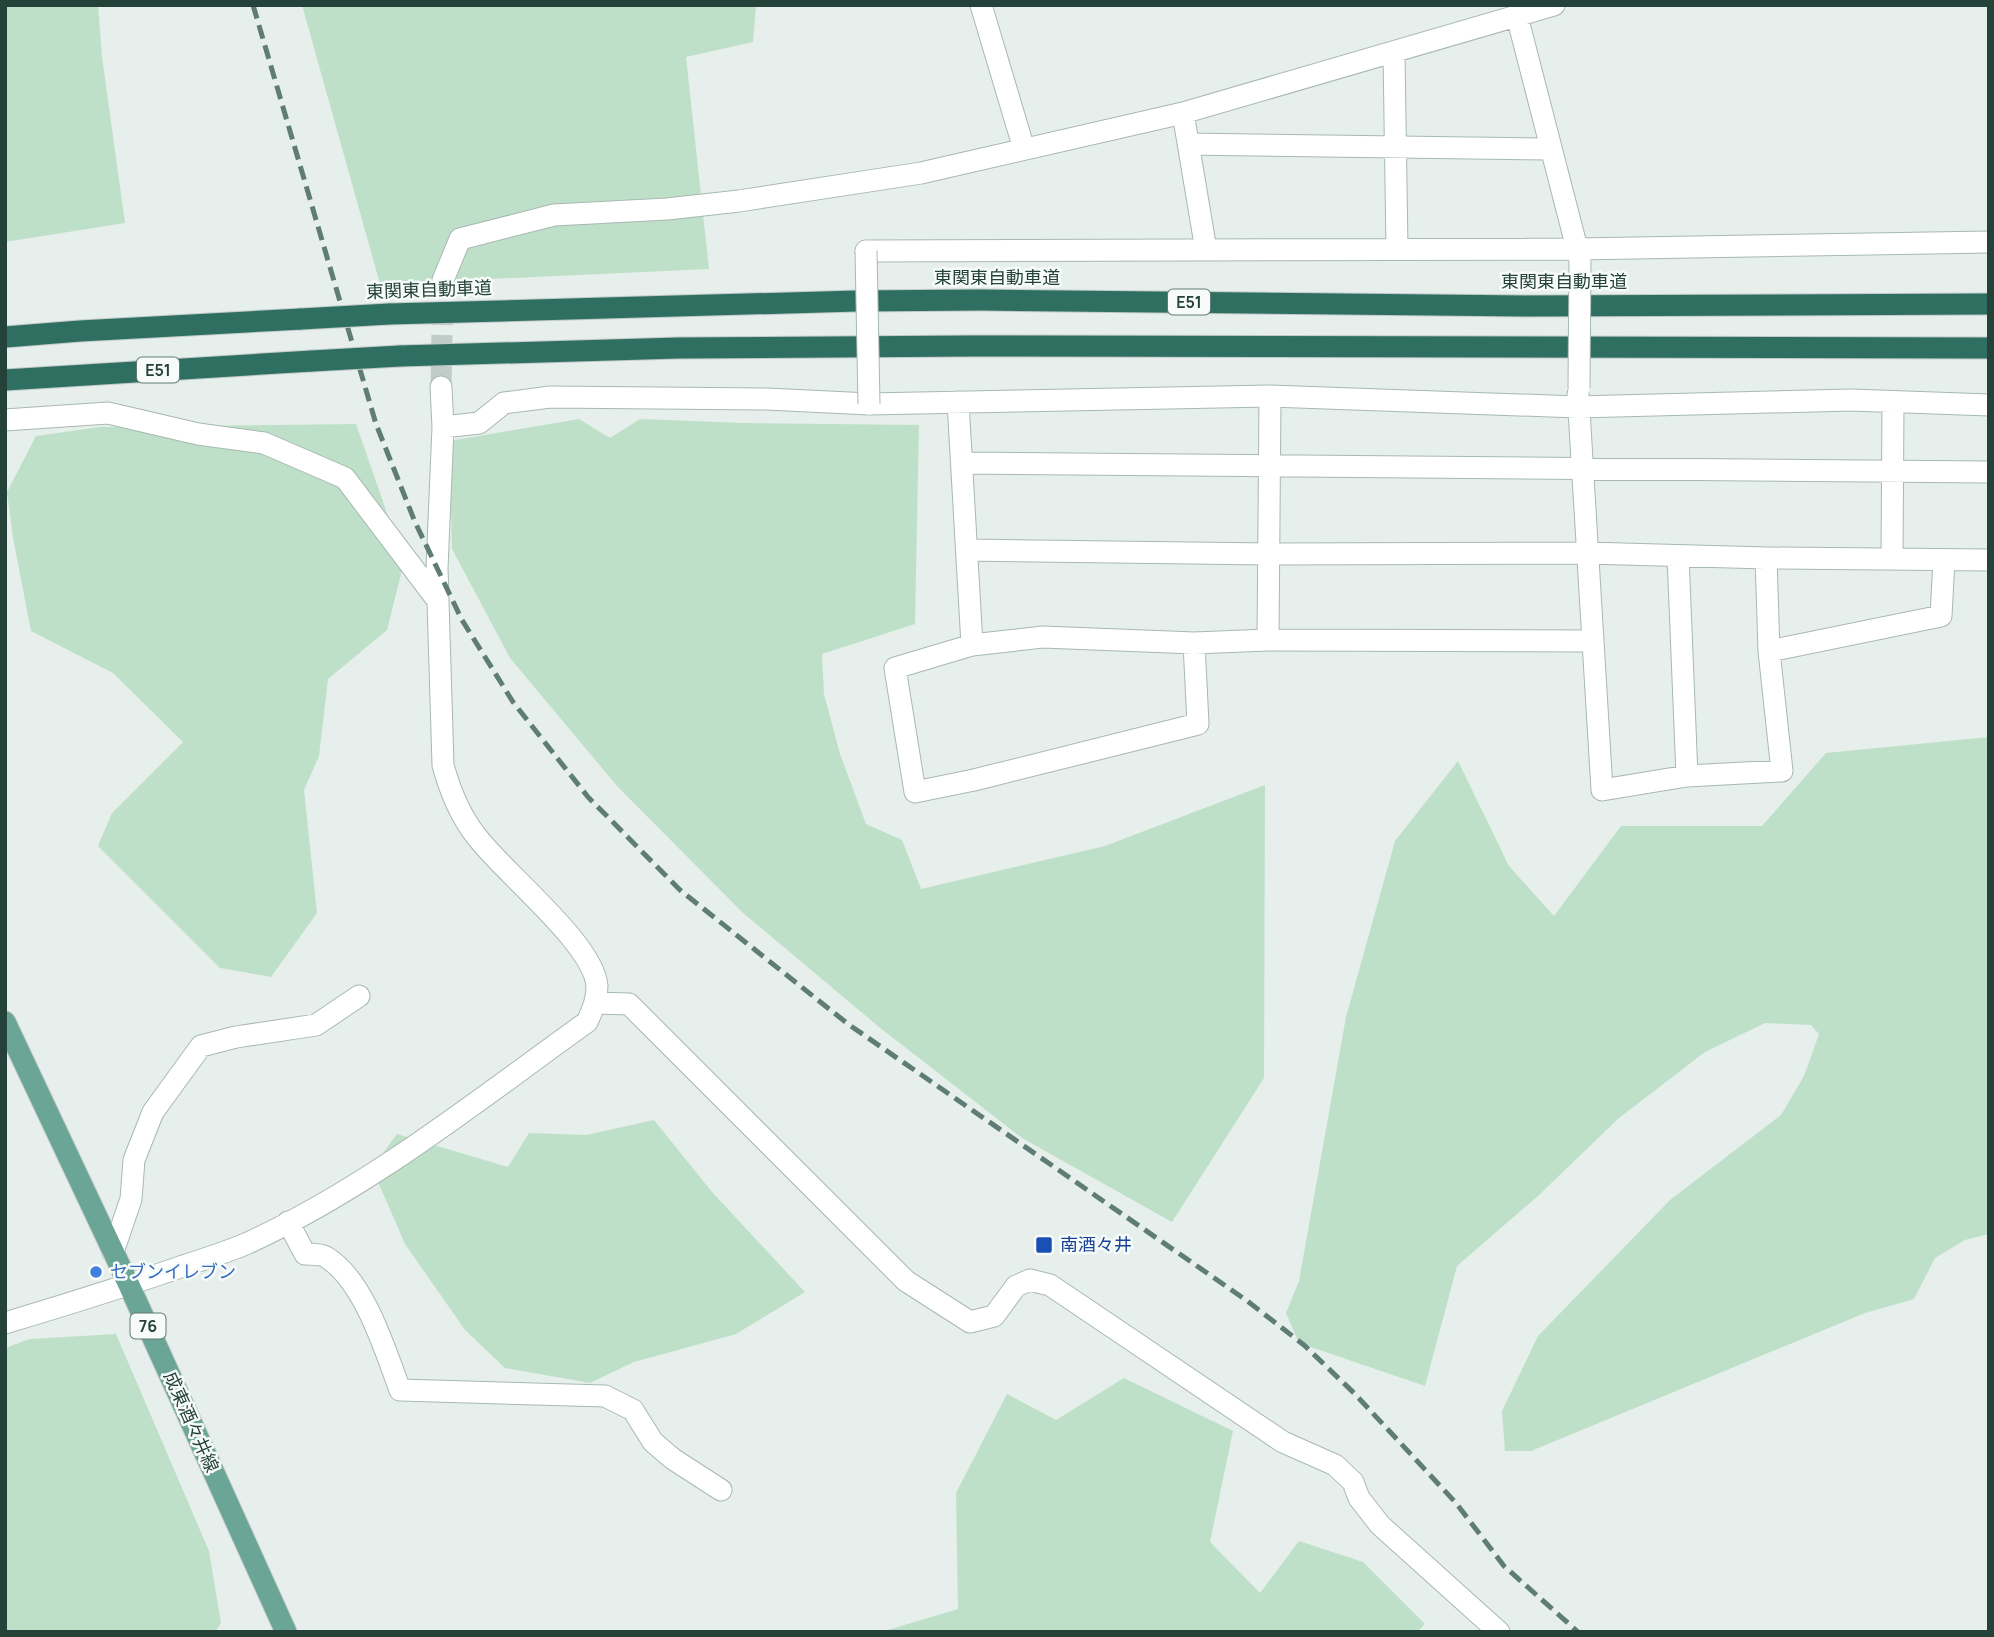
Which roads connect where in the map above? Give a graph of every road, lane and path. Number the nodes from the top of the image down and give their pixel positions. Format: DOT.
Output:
graph roads {
  1 [pos="981,5"];
  2 [pos="1554,5"];
  3 [pos="1517,16"];
  4 [pos="1394,53"];
  5 [pos="1183,113"];
  6 [pos="1188,144"];
  7 [pos="1396,147"];
  8 [pos="1024,149"];
  9 [pos="1550,149"];
  10 [pos="1989,242"];
  11 [pos="1397,249"];
  12 [pos="1206,250"];
  13 [pos="1578,255"];
  14 [pos="443,280"];
  15 [pos="1989,304"];
  16 [pos="5,337"];
  17 [pos="1989,348"];
  18 [pos="5,380"];
  19 [pos="441,387"];
  20 [pos="1270,396"];
  21 [pos="1578,398"];
  22 [pos="958,402"];
  23 [pos="1893,402"];
  24 [pos="869,404"];
  25 [pos="1989,405"];
  26 [pos="5,420"];
  27 [pos="443,428"];
  28 [pos="962,463"];
  29 [pos="1270,466"];
  30 [pos="1582,467"];
  31 [pos="1892,471"];
  32 [pos="1989,472"];
  33 [pos="967,550"];
  34 [pos="1587,553"];
  35 [pos="1269,554"];
  36 [pos="1678,556"];
  37 [pos="1766,558"];
  38 [pos="1892,559"];
  39 [pos="1944,560"];
  40 [pos="1989,560"];
  41 [pos="438,601"];
  42 [pos="1268,640"];
  43 [pos="1593,641"];
  44 [pos="1194,643"];
  45 [pos="972,645"];
  46 [pos="1769,650"];
  47 [pos="1687,776"];
  48 [pos="359,996"];
  49 [pos="596,1003"];
  50 [pos="5,1022"];
  51 [pos="288,1222"];
  52 [pos="113,1252"];
  53 [pos="130,1285"];
  54 [pos="5,1322"];
  55 [pos="721,1490"];
  56 [pos="286,1632"];
  57 [pos="1499,1632"];
  1 -- 8 [label="street"];
  2 -- 3 [label="street"];
  3 -- 4 [label="street"];
  3 -- 9 [label="street"];
  4 -- 5 [label="street"];
  4 -- 7 [label="street"];
  5 -- 6 [label="street"];
  5 -- 8 [label="street"];
  6 -- 7 [label="street"];
  6 -- 12 [label="street"];
  7 -- 9 [label="street"];
  7 -- 11 [label="street"];
  8 -- 14 [label="street"];
  9 -- 13 [label="street"];
  10 -- 13 [label="street"];
  11 -- 12 [label="street"];
  11 -- 13 [label="street"];
  12 -- 24 [label="street, bridge"];
  13 -- 21 [label="street, bridge"];
  15 -- 16 [label="highway, 東関東自動車道 / E51, bridge"];
  17 -- 18 [label="highway, E51, bridge"];
  19 -- 27 [label="street"];
  20 -- 21 [label="street"];
  20 -- 22 [label="street"];
  20 -- 29 [label="street"];
  21 -- 23 [label="street"];
  21 -- 30 [label="street"];
  22 -- 24 [label="street"];
  22 -- 28 [label="street"];
  23 -- 25 [label="street"];
  23 -- 31 [label="street"];
  24 -- 27 [label="street"];
  26 -- 41 [label="street"];
  27 -- 41 [label="street"];
  28 -- 29 [label="street"];
  28 -- 33 [label="street"];
  29 -- 30 [label="street"];
  29 -- 35 [label="street"];
  30 -- 31 [label="street"];
  30 -- 34 [label="street"];
  31 -- 32 [label="street"];
  31 -- 38 [label="street"];
  33 -- 35 [label="street"];
  33 -- 45 [label="street"];
  34 -- 35 [label="street"];
  34 -- 36 [label="street"];
  34 -- 43 [label="street"];
  35 -- 42 [label="street"];
  36 -- 37 [label="street"];
  36 -- 47 [label="street"];
  37 -- 38 [label="street"];
  37 -- 46 [label="street"];
  38 -- 39 [label="street"];
  39 -- 40 [label="street"];
  39 -- 46 [label="street"];
  41 -- 49 [label="street"];
  42 -- 43 [label="street"];
  42 -- 44 [label="street"];
  43 -- 47 [label="street"];
  44 -- 45 [label="street"];
  44 -- 45 [label="street"];
  46 -- 47 [label="street"];
  48 -- 52 [label="street"];
  49 -- 51 [label="street"];
  49 -- 57 [label="street"];
  50 -- 52 [label="main road, 成東酒々井線 / 76"];
  51 -- 53 [label="street"];
  51 -- 55 [label="street"];
  52 -- 53 [label="main road, 成東酒々井線 / 76"];
  53 -- 54 [label="street"];
  53 -- 56 [label="main road, 成東酒々井線 / 76"];
}
